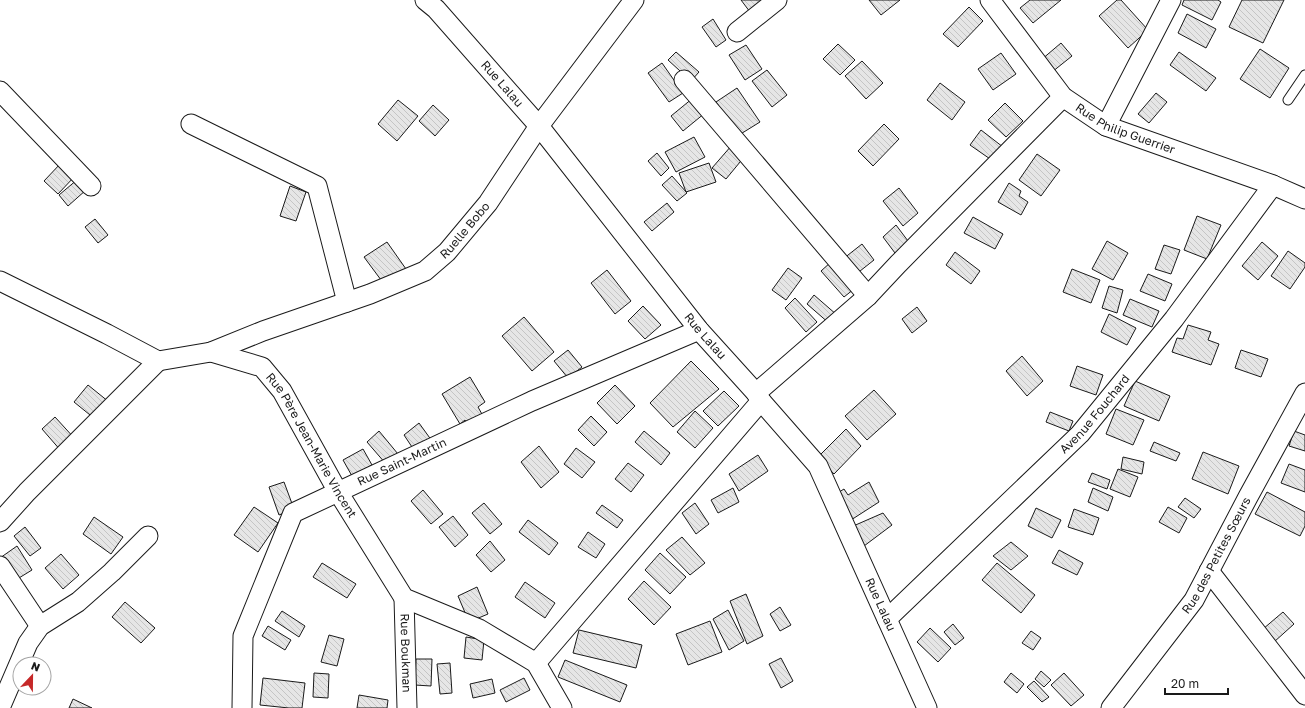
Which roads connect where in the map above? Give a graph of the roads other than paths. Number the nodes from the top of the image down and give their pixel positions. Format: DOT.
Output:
graph roads {
  1 [pos="425,0"];
  2 [pos="634,0"];
  3 [pos="777,0"];
  4 [pos="990,0"];
  5 [pos="1171,0"];
  6 [pos="737,32"];
  7 [pos="1305,75"];
  8 [pos="684,80"];
  9 [pos="0,91"];
  10 [pos="1063,97"];
  11 [pos="1288,100"];
  12 [pos="191,124"];
  13 [pos="539,126"];
  14 [pos="1106,126"];
  15 [pos="1273,185"];
  16 [pos="91,186"];
  17 [pos="1305,199"];
  18 [pos="0,281"];
  19 [pos="868,296"];
  20 [pos="347,302"];
  21 [pos="699,330"];
  22 [pos="211,352"];
  23 [pos="158,361"];
  24 [pos="1305,392"];
  25 [pos="759,397"];
  26 [pos="338,492"];
  27 [pos="0,522"];
  28 [pos="148,536"];
  29 [pos="0,566"];
  30 [pos="1209,571"];
  31 [pos="404,598"];
  32 [pos="887,619"];
  33 [pos="40,626"];
  34 [pos="536,663"];
  35 [pos="1305,695"];
  36 [pos="0,708"];
  37 [pos="242,708"];
  38 [pos="406,708"];
  39 [pos="562,708"];
  40 [pos="927,708"];
  41 [pos="1111,708"];
  1 -- 13 [label="street, Rue Lalau"];
  2 -- 13 [label="street, Ruelle Bobo"];
  3 -- 6 [label="street"];
  4 -- 10 [label="street, Rue Philip Guerrier"];
  5 -- 14 [label="street"];
  7 -- 11 [label="lane"];
  8 -- 19 [label="street"];
  9 -- 16 [label="street"];
  10 -- 14 [label="street, Rue Philip Guerrier"];
  10 -- 19 [label="street"];
  12 -- 20 [label="street"];
  13 -- 20 [label="street, Ruelle Bobo"];
  13 -- 21 [label="street, Rue Lalau"];
  14 -- 15 [label="street, Rue Philip Guerrier"];
  15 -- 17 [label="street, Rue Philip Guerrier"];
  15 -- 32 [label="street, Avenue Fouchard"];
  18 -- 23 [label="street"];
  19 -- 25 [label="street"];
  20 -- 22 [label="street, Ruelle Bobo"];
  21 -- 25 [label="street, Rue Lalau"];
  21 -- 26 [label="street, Rue Saint-Martin"];
  22 -- 23 [label="street, Rue Père Jean-Marie Vincent"];
  22 -- 26 [label="street, Rue Père Jean-Marie Vincent"];
  23 -- 27 [label="street"];
  24 -- 30 [label="street, Rue des Petites Sœurs"];
  25 -- 32 [label="street, Rue Lalau"];
  25 -- 34 [label="street"];
  26 -- 31 [label="street, Rue Père Jean-Marie Vincent"];
  26 -- 37 [label="street, Rue Saint-Martin"];
  28 -- 33 [label="street"];
  29 -- 33 [label="street"];
  30 -- 35 [label="street"];
  30 -- 41 [label="street, Rue des Petites Sœurs"];
  31 -- 34 [label="street"];
  31 -- 38 [label="street, Rue Boukman"];
  32 -- 40 [label="street, Rue Lalau"];
  33 -- 36 [label="street"];
  34 -- 39 [label="street"];
}
